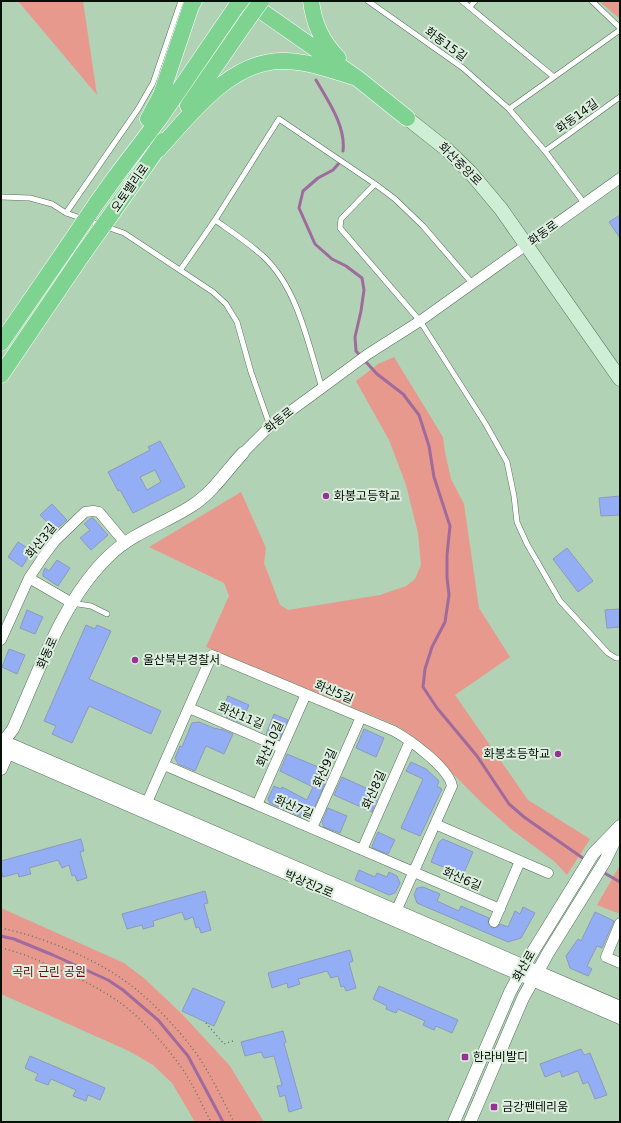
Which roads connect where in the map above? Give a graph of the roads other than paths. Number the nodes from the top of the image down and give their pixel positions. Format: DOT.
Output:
graph roads {
  1 [pos="181,1"];
  2 [pos="194,1"];
  3 [pos="247,1"];
  4 [pos="261,1"];
  5 [pos="311,1"];
  6 [pos="368,1"];
  7 [pos="462,1"];
  8 [pos="475,1"];
  9 [pos="592,1"];
  10 [pos="236,7"];
  11 [pos="470,7"];
  12 [pos="620,29"];
  13 [pos="554,77"];
  14 [pos="357,78"];
  15 [pos="620,97"];
  16 [pos="509,109"];
  17 [pos="407,118"];
  18 [pos="158,150"];
  19 [pos="545,151"];
  20 [pos="116,176"];
  21 [pos="620,178"];
  22 [pos="375,184"];
  23 [pos="1,198"];
  24 [pos="584,203"];
  25 [pos="66,213"];
  26 [pos="215,220"];
  27 [pos="526,246"];
  28 [pos="181,269"];
  29 [pos="472,283"];
  30 [pos="420,321"];
  31 [pos="1,343"];
  32 [pos="1,375"];
  33 [pos="620,379"];
  34 [pos="322,388"];
  35 [pos="270,426"];
  36 [pos="243,453"];
  37 [pos="125,543"];
  38 [pos="29,578"];
  39 [pos="72,603"];
  40 [pos="107,614"];
  41 [pos="1,640"];
  42 [pos="620,658"];
  43 [pos="306,694"];
  44 [pos="189,708"];
  45 [pos="361,717"];
  46 [pos="410,741"];
  47 [pos="4,747"];
  48 [pos="282,748"];
  49 [pos="164,765"];
  50 [pos="1,769"];
  51 [pos="257,805"];
  52 [pos="145,807"];
  53 [pos="435,824"];
  54 [pos="620,826"];
  55 [pos="312,828"];
  56 [pos="620,829"];
  57 [pos="362,850"];
  58 [pos="520,861"];
  59 [pos="414,872"];
  60 [pos="548,873"];
  61 [pos="500,909"];
  62 [pos="394,915"];
  63 [pos="494,922"];
  64 [pos="620,923"];
  65 [pos="620,963"];
  66 [pos="522,970"];
  67 [pos="535,976"];
  68 [pos="620,1008"];
  69 [pos="620,1018"];
  70 [pos="454,1122"];
  71 [pos="470,1122"];
  1 -- 25 [label="lane"];
  2 -- 20 [label="highway"];
  3 -- 14 [label="highway, 화산중앙로"];
  4 -- 18 [label="highway, 오토밸리로, bridge"];
  5 -- 14 [label="highway"];
  6 -- 16 [label="lane, 화동15길"];
  7 -- 11 [label="lane"];
  8 -- 11 [label="lane"];
  9 -- 12 [label="lane"];
  10 -- 20 [label="highway, 오토밸리로"];
  11 -- 13 [label="lane"];
  12 -- 13 [label="lane"];
  13 -- 16 [label="lane"];
  14 -- 17 [label="highway, 화산중앙로"];
  14 -- 18 [label="highway"];
  15 -- 19 [label="lane, 화동14길"];
  16 -- 19 [label="lane, 화동15길"];
  17 -- 27 [label="main road, 화산중앙로"];
  18 -- 32 [label="highway, 오토밸리로, bridge"];
  19 -- 24 [label="lane, 화동15길"];
  20 -- 31 [label="highway, 오토밸리로, bridge"];
  21 -- 24 [label="street, 화동로"];
  22 -- 26 [label="lane"];
  22 -- 29 [label="lane"];
  22 -- 30 [label="lane"];
  23 -- 25 [label="lane"];
  24 -- 27 [label="street, 화동로"];
  25 -- 28 [label="lane"];
  26 -- 28 [label="lane"];
  26 -- 34 [label="lane"];
  27 -- 29 [label="street, 화동로"];
  27 -- 33 [label="main road, 화산중앙로"];
  28 -- 35 [label="lane"];
  29 -- 30 [label="street, 화동로"];
  30 -- 34 [label="street, 화동로"];
  30 -- 42 [label="lane"];
  34 -- 35 [label="street, 화동로"];
  35 -- 36 [label="street, 화동로"];
  36 -- 37 [label="street, 화동로"];
  37 -- 38 [label="street, 화산3길"];
  37 -- 39 [label="street, 화동로"];
  38 -- 39 [label="street"];
  38 -- 41 [label="street, 화산3길"];
  39 -- 40 [label="lane"];
  39 -- 47 [label="street, 화동로"];
  43 -- 44 [label="street, 화산5길"];
  43 -- 45 [label="street, 화산5길"];
  43 -- 48 [label="street, 화산10길"];
  44 -- 48 [label="street, 화산11길"];
  44 -- 49 [label="street, 화산5길"];
  45 -- 46 [label="street, 화산5길"];
  45 -- 55 [label="street, 화산9길"];
  46 -- 53 [label="street, 화산5길"];
  46 -- 57 [label="street, 화산8길"];
  47 -- 50 [label="street, 화동로"];
  47 -- 52 [label="street, 박상진2로"];
  48 -- 51 [label="street, 화산10길"];
  49 -- 51 [label="street, 화산7길"];
  49 -- 52 [label="street, 화산5길"];
  51 -- 55 [label="street, 화산7길"];
  52 -- 62 [label="street, 박상진2로"];
  53 -- 58 [label="street"];
  53 -- 59 [label="street, 화산5길"];
  54 -- 66 [label="street, 화산로"];
  55 -- 57 [label="street, 화산7길"];
  56 -- 67 [label="street, 화산로"];
  57 -- 59 [label="street, 화산7길"];
  58 -- 60 [label="street"];
  58 -- 61 [label="street"];
  59 -- 61 [label="street, 화산6길"];
  59 -- 62 [label="street, 화산5길"];
  61 -- 63 [label="street"];
  62 -- 66 [label="street, 박상진2로"];
  64 -- 65 [label="street"];
  66 -- 67 [label="street, 박상진2로"];
  66 -- 70 [label="street, 화산로"];
  67 -- 68 [label="street, 박상진2로"];
  67 -- 69 [label="street, 박상진2로"];
  67 -- 71 [label="street, 화산로"];
}
